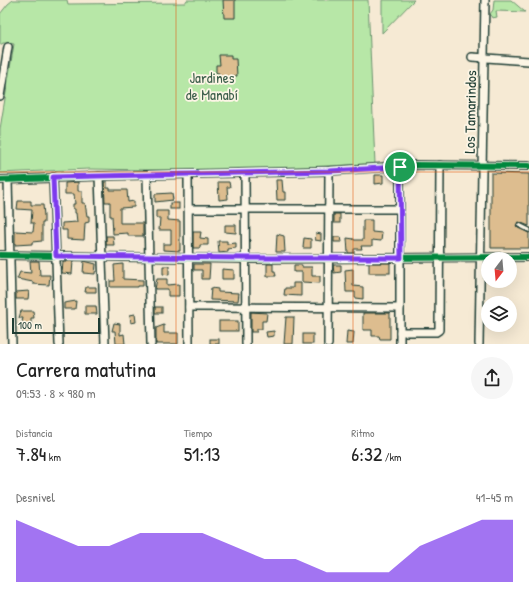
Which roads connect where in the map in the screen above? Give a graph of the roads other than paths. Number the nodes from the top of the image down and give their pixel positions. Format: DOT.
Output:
graph roads {
  1 [pos="486,0"];
  2 [pos="8,47"];
  3 [pos="472,57"];
  4 [pos="484,58"];
  5 [pos="529,61"];
  6 [pos="0,96"];
  7 [pos="440,165"];
  8 [pos="482,165"];
  9 [pos="529,166"];
  10 [pos="400,167"];
  11 [pos="329,171"];
  12 [pos="245,174"];
  13 [pos="188,175"];
  14 [pos="99,176"];
  15 [pos="147,176"];
  16 [pos="53,177"];
  17 [pos="0,180"];
  18 [pos="8,180"];
  19 [pos="188,209"];
  20 [pos="246,209"];
  21 [pos="329,209"];
  22 [pos="400,209"];
  23 [pos="519,225"];
  24 [pos="529,230"];
  25 [pos="0,255"];
  26 [pos="10,255"];
  27 [pos="56,256"];
  28 [pos="480,256"];
  29 [pos="102,257"];
  30 [pos="150,257"];
  31 [pos="440,257"];
  32 [pos="529,257"];
  33 [pos="189,258"];
  34 [pos="246,258"];
  35 [pos="329,258"];
  36 [pos="401,258"];
  37 [pos="189,307"];
  38 [pos="246,308"];
  39 [pos="329,308"];
  40 [pos="400,308"];
  41 [pos="400,332"];
  42 [pos="12,344"];
  43 [pos="59,344"];
  44 [pos="105,344"];
  45 [pos="151,344"];
  46 [pos="189,344"];
  47 [pos="246,344"];
  48 [pos="328,344"];
  49 [pos="400,344"];
  50 [pos="478,344"];
  1 -- 4 [label="street, Los Tamarindos"];
  2 -- 6 [label="street"];
  3 -- 4 [label="street"];
  4 -- 5 [label="street"];
  4 -- 8 [label="street, Los Tamarindos"];
  7 -- 8 [label="street"];
  7 -- 10 [label="street"];
  7 -- 31 [label="street"];
  8 -- 9 [label="street"];
  8 -- 28 [label="street, Los Tamarindos"];
  10 -- 11 [label="street"];
  10 -- 22 [label="street"];
  11 -- 12 [label="street"];
  11 -- 21 [label="street"];
  12 -- 13 [label="street"];
  12 -- 20 [label="street"];
  13 -- 15 [label="street"];
  13 -- 19 [label="street"];
  14 -- 15 [label="street"];
  14 -- 16 [label="street"];
  14 -- 29 [label="street"];
  15 -- 30 [label="street"];
  16 -- 18 [label="street"];
  16 -- 27 [label="street"];
  17 -- 18 [label="street"];
  18 -- 26 [label="street"];
  19 -- 20 [label="street"];
  19 -- 33 [label="street"];
  20 -- 21 [label="street"];
  20 -- 34 [label="street"];
  21 -- 22 [label="street"];
  21 -- 35 [label="street"];
  22 -- 36 [label="street"];
  23 -- 24 [label="lane"];
  25 -- 26 [label="street"];
  26 -- 27 [label="street"];
  26 -- 42 [label="street"];
  27 -- 29 [label="street"];
  27 -- 43 [label="street"];
  28 -- 31 [label="street"];
  28 -- 32 [label="street"];
  28 -- 50 [label="street, Los Tamarindos"];
  29 -- 30 [label="street"];
  29 -- 44 [label="street"];
  30 -- 33 [label="street"];
  30 -- 45 [label="street"];
  31 -- 36 [label="street"];
  31 -- 41 [label="street"];
  33 -- 34 [label="street"];
  33 -- 37 [label="street"];
  34 -- 35 [label="street"];
  34 -- 38 [label="street"];
  35 -- 36 [label="street"];
  35 -- 39 [label="street"];
  36 -- 40 [label="street"];
  37 -- 38 [label="street"];
  37 -- 46 [label="street"];
  38 -- 39 [label="street"];
  38 -- 47 [label="street"];
  39 -- 40 [label="street"];
  39 -- 48 [label="street"];
  40 -- 41 [label="street"];
  41 -- 49 [label="street"];
}
